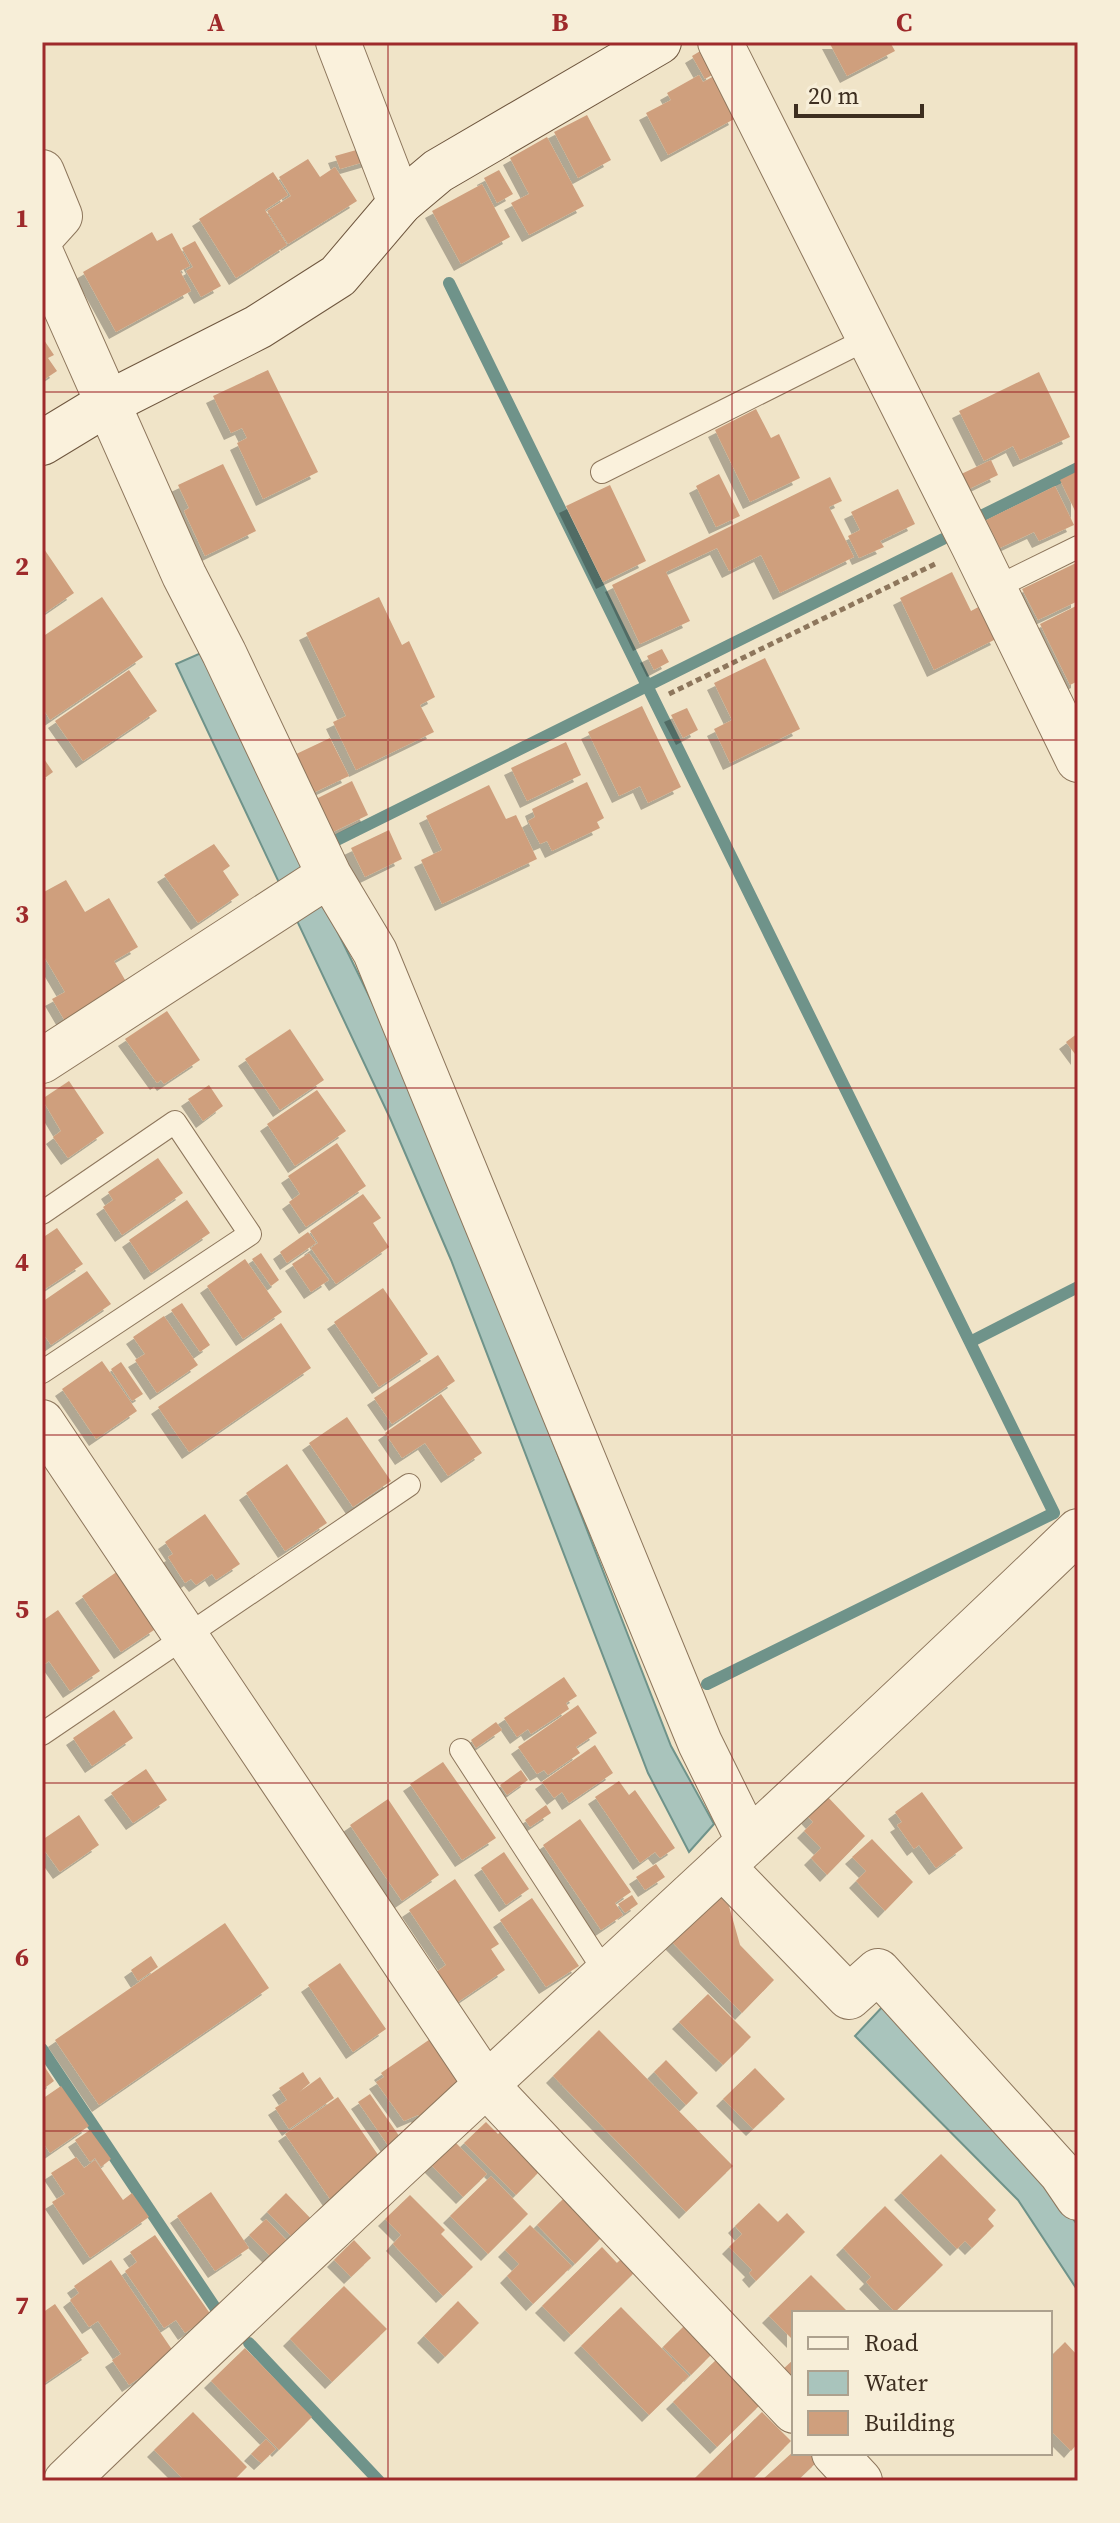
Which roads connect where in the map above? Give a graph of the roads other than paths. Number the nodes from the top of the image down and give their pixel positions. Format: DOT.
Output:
graph roads {
  1 [pos="338,42"];
  2 [pos="659,42"];
  3 [pos="720,42"];
  4 [pos="42,172"];
  5 [pos="400,203"];
  6 [pos="42,236"];
  7 [pos="42,255"];
  8 [pos="869,338"];
  9 [pos="108,403"];
  10 [pos="42,443"];
  11 [pos="602,472"];
  12 [pos="1078,547"];
  13 [pos="995,588"];
  14 [pos="1078,760"];
  15 [pos="310,887"];
  16 [pos="42,1061"];
  17 [pos="42,1213"];
  18 [pos="42,1372"];
  19 [pos="42,1422"];
  20 [pos="409,1485"];
  21 [pos="1078,1531"];
  22 [pos="186,1637"];
  23 [pos="42,1734"];
  24 [pos="461,1750"];
  25 [pos="735,1853"];
  26 [pos="607,1975"];
  27 [pos="487,2086"];
  28 [pos="1078,2198"];
  29 [pos="792,2409"];
  30 [pos="836,2455"];
  31 [pos="66,2481"];
  32 [pos="860,2481"];
  1 -- 5 [label="street"];
  2 -- 5 [label="street"];
  3 -- 8 [label="street"];
  4 -- 6 [label="street"];
  5 -- 9 [label="street"];
  7 -- 9 [label="street"];
  8 -- 11 [label="lane"];
  8 -- 13 [label="street"];
  9 -- 10 [label="street"];
  9 -- 15 [label="street"];
  12 -- 13 [label="lane"];
  13 -- 14 [label="street"];
  15 -- 16 [label="street"];
  15 -- 25 [label="street"];
  17 -- 18 [label="lane"];
  19 -- 22 [label="street"];
  20 -- 22 [label="lane"];
  21 -- 25 [label="street"];
  22 -- 23 [label="lane"];
  22 -- 27 [label="street"];
  24 -- 26 [label="lane"];
  25 -- 26 [label="street"];
  25 -- 28 [label="street"];
  26 -- 27 [label="street"];
  27 -- 29 [label="street"];
  27 -- 31 [label="street"];
  30 -- 32 [label="street"];
}
